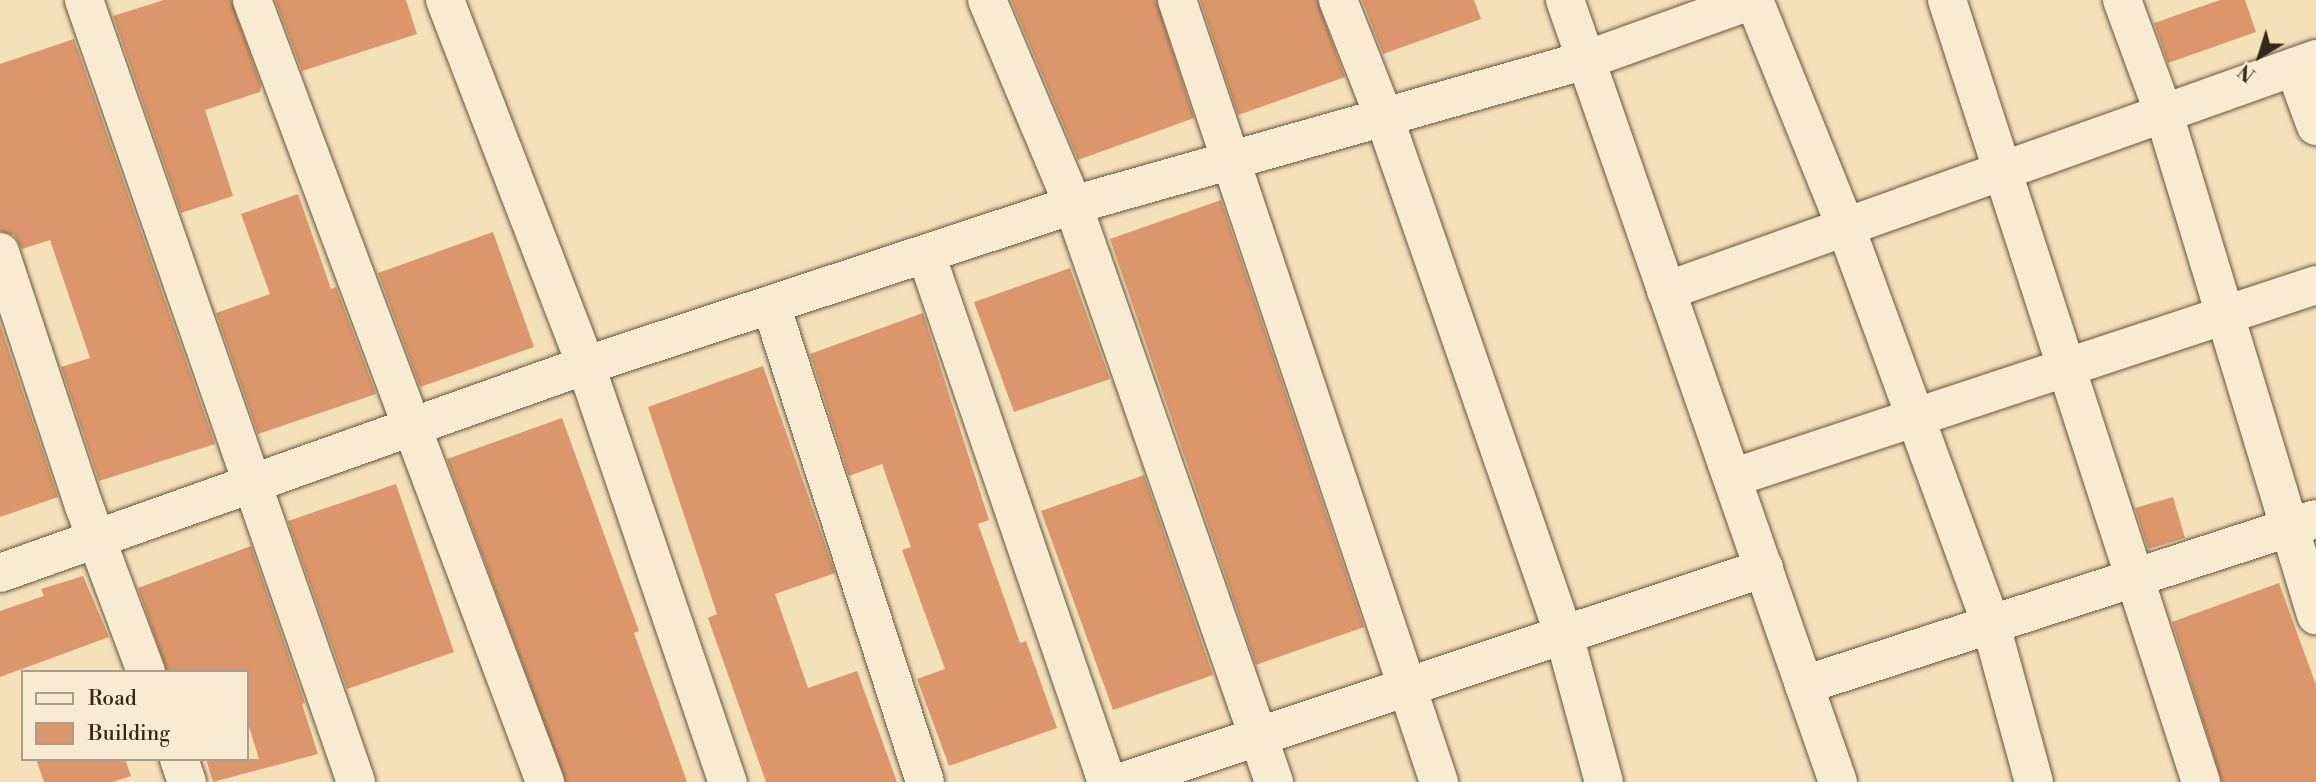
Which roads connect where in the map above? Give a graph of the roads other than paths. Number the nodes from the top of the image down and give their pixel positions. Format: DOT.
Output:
graph roads {
  1 [pos="84,0"];
  2 [pos="252,0"];
  3 [pos="445,0"];
  4 [pos="987,0"];
  5 [pos="1177,0"];
  6 [pos="1338,0"];
  7 [pos="1564,0"];
  8 [pos="1753,0"];
  9 [pos="1947,0"];
  10 [pos="2122,0"];
  11 [pos="1586,60"];
  12 [pos="2305,63"];
  13 [pos="2164,114"];
  14 [pos="1384,117"];
  15 [pos="2316,126"];
  16 [pos="1232,160"];
  17 [pos="2005,167"];
  18 [pos="1073,205"];
  19 [pos="1845,225"];
  20 [pos="0,251"];
  21 [pos="926,254"];
  22 [pos="2316,285"];
  23 [pos="1666,291"];
  24 [pos="771,304"];
  25 [pos="2226,314"];
  26 [pos="586,366"];
  27 [pos="2065,368"];
  28 [pos="1915,417"];
  29 [pos="413,426"];
  30 [pos="1734,477"];
  31 [pos="251,480"];
  32 [pos="2301,524"];
  33 [pos="97,540"];
  34 [pos="1764,568"];
  35 [pos="0,573"];
  36 [pos="2135,578"];
  37 [pos="2316,615"];
  38 [pos="1991,625"];
  39 [pos="1564,635"];
  40 [pos="145,670"];
  41 [pos="1804,685"];
  42 [pos="1407,687"];
  43 [pos="1259,735"];
  44 [pos="180,761"];
  45 [pos="187,782"];
  46 [pos="356,782"];
  47 [pos="545,782"];
  48 [pos="728,782"];
  49 [pos="925,782"];
  50 [pos="1107,782"];
  51 [pos="1122,782"];
  52 [pos="1274,782"];
  53 [pos="1438,782"];
  54 [pos="1604,782"];
  55 [pos="1838,782"];
  56 [pos="2034,782"];
  57 [pos="2201,782"];
  1 -- 31 [label="street"];
  2 -- 29 [label="street"];
  3 -- 26 [label="street"];
  4 -- 18 [label="street"];
  5 -- 16 [label="street"];
  6 -- 14 [label="street"];
  7 -- 11 [label="street"];
  8 -- 11 [label="street"];
  8 -- 19 [label="street"];
  9 -- 17 [label="street"];
  10 -- 13 [label="street"];
  11 -- 14 [label="street"];
  11 -- 23 [label="street"];
  12 -- 13 [label="street"];
  12 -- 15 [label="street"];
  13 -- 17 [label="street"];
  13 -- 25 [label="street"];
  14 -- 16 [label="street"];
  14 -- 39 [label="street"];
  16 -- 18 [label="street"];
  16 -- 42 [label="street"];
  17 -- 19 [label="street"];
  17 -- 27 [label="street"];
  18 -- 21 [label="street"];
  18 -- 43 [label="street"];
  19 -- 23 [label="street"];
  19 -- 28 [label="street"];
  20 -- 33 [label="street"];
  21 -- 24 [label="street"];
  21 -- 50 [label="street"];
  22 -- 25 [label="street"];
  23 -- 30 [label="street"];
  24 -- 26 [label="street"];
  24 -- 49 [label="street"];
  25 -- 27 [label="street"];
  25 -- 32 [label="street"];
  26 -- 29 [label="street"];
  26 -- 48 [label="street"];
  27 -- 28 [label="street"];
  27 -- 36 [label="street"];
  28 -- 30 [label="street"];
  28 -- 38 [label="street"];
  29 -- 31 [label="street"];
  29 -- 47 [label="street"];
  30 -- 34 [label="street"];
  31 -- 33 [label="street"];
  31 -- 46 [label="street"];
  32 -- 36 [label="street"];
  32 -- 37 [label="street"];
  33 -- 35 [label="street"];
  33 -- 40 [label="street"];
  34 -- 39 [label="street"];
  34 -- 41 [label="street"];
  36 -- 38 [label="street"];
  36 -- 57 [label="street"];
  38 -- 41 [label="street"];
  38 -- 56 [label="street"];
  39 -- 42 [label="street"];
  39 -- 54 [label="street"];
  41 -- 55 [label="street"];
  42 -- 43 [label="street"];
  42 -- 53 [label="street"];
  43 -- 51 [label="street"];
  43 -- 52 [label="street"];
  44 -- 45 [label="street"];
}
